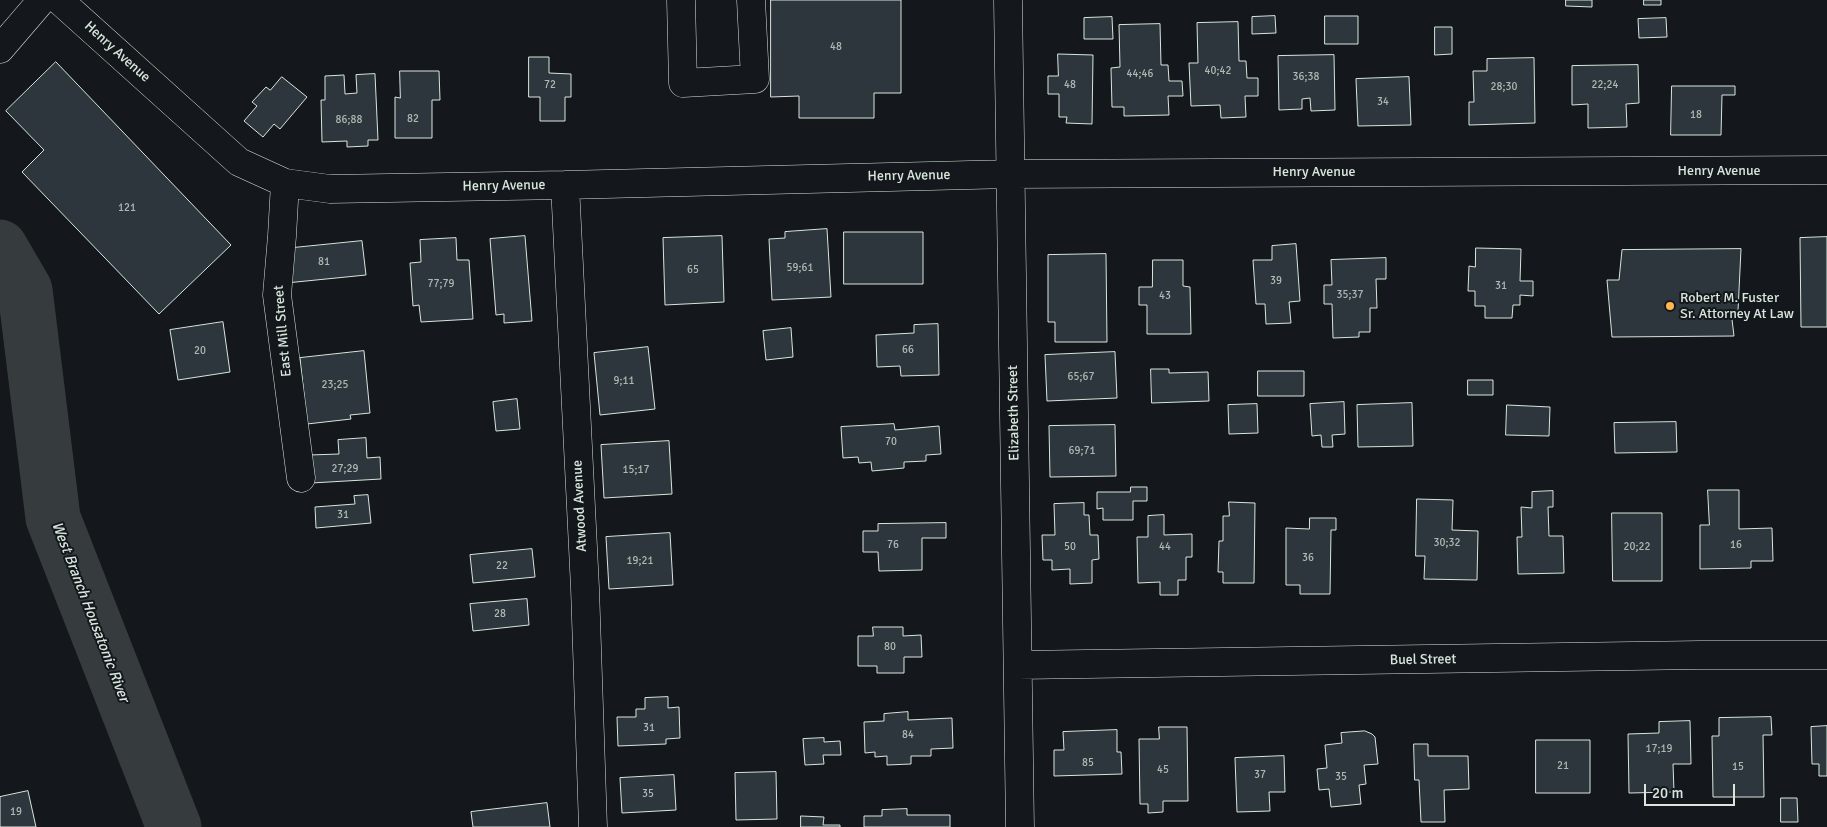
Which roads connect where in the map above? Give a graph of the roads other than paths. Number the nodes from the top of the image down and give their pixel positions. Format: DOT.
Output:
graph roads {
  1 [pos="42,0"];
  2 [pos="59,0"];
  3 [pos="681,0"];
  4 [pos="751,0"];
  5 [pos="1008,0"];
  6 [pos="0,49"];
  7 [pos="1827,170"];
  8 [pos="1011,174"];
  9 [pos="285,183"];
  10 [pos="565,185"];
  11 [pos="301,478"];
  12 [pos="1827,655"];
  13 [pos="1018,665"];
  14 [pos="593,827"];
  15 [pos="1020,827"];
  1 -- 6 [label="main road"];
  2 -- 9 [label="main road, Henry Avenue"];
  3 -- 4 [label="main road"];
  5 -- 8 [label="main road, Elizabeth Street"];
  7 -- 8 [label="main road, Henry Avenue"];
  8 -- 10 [label="main road, Henry Avenue"];
  8 -- 13 [label="main road, Elizabeth Street"];
  9 -- 10 [label="main road, Henry Avenue"];
  9 -- 11 [label="main road, East Mill Street"];
  10 -- 14 [label="main road, Atwood Avenue"];
  12 -- 13 [label="main road, Buel Street"];
  13 -- 15 [label="main road, Elizabeth Street"];
}
